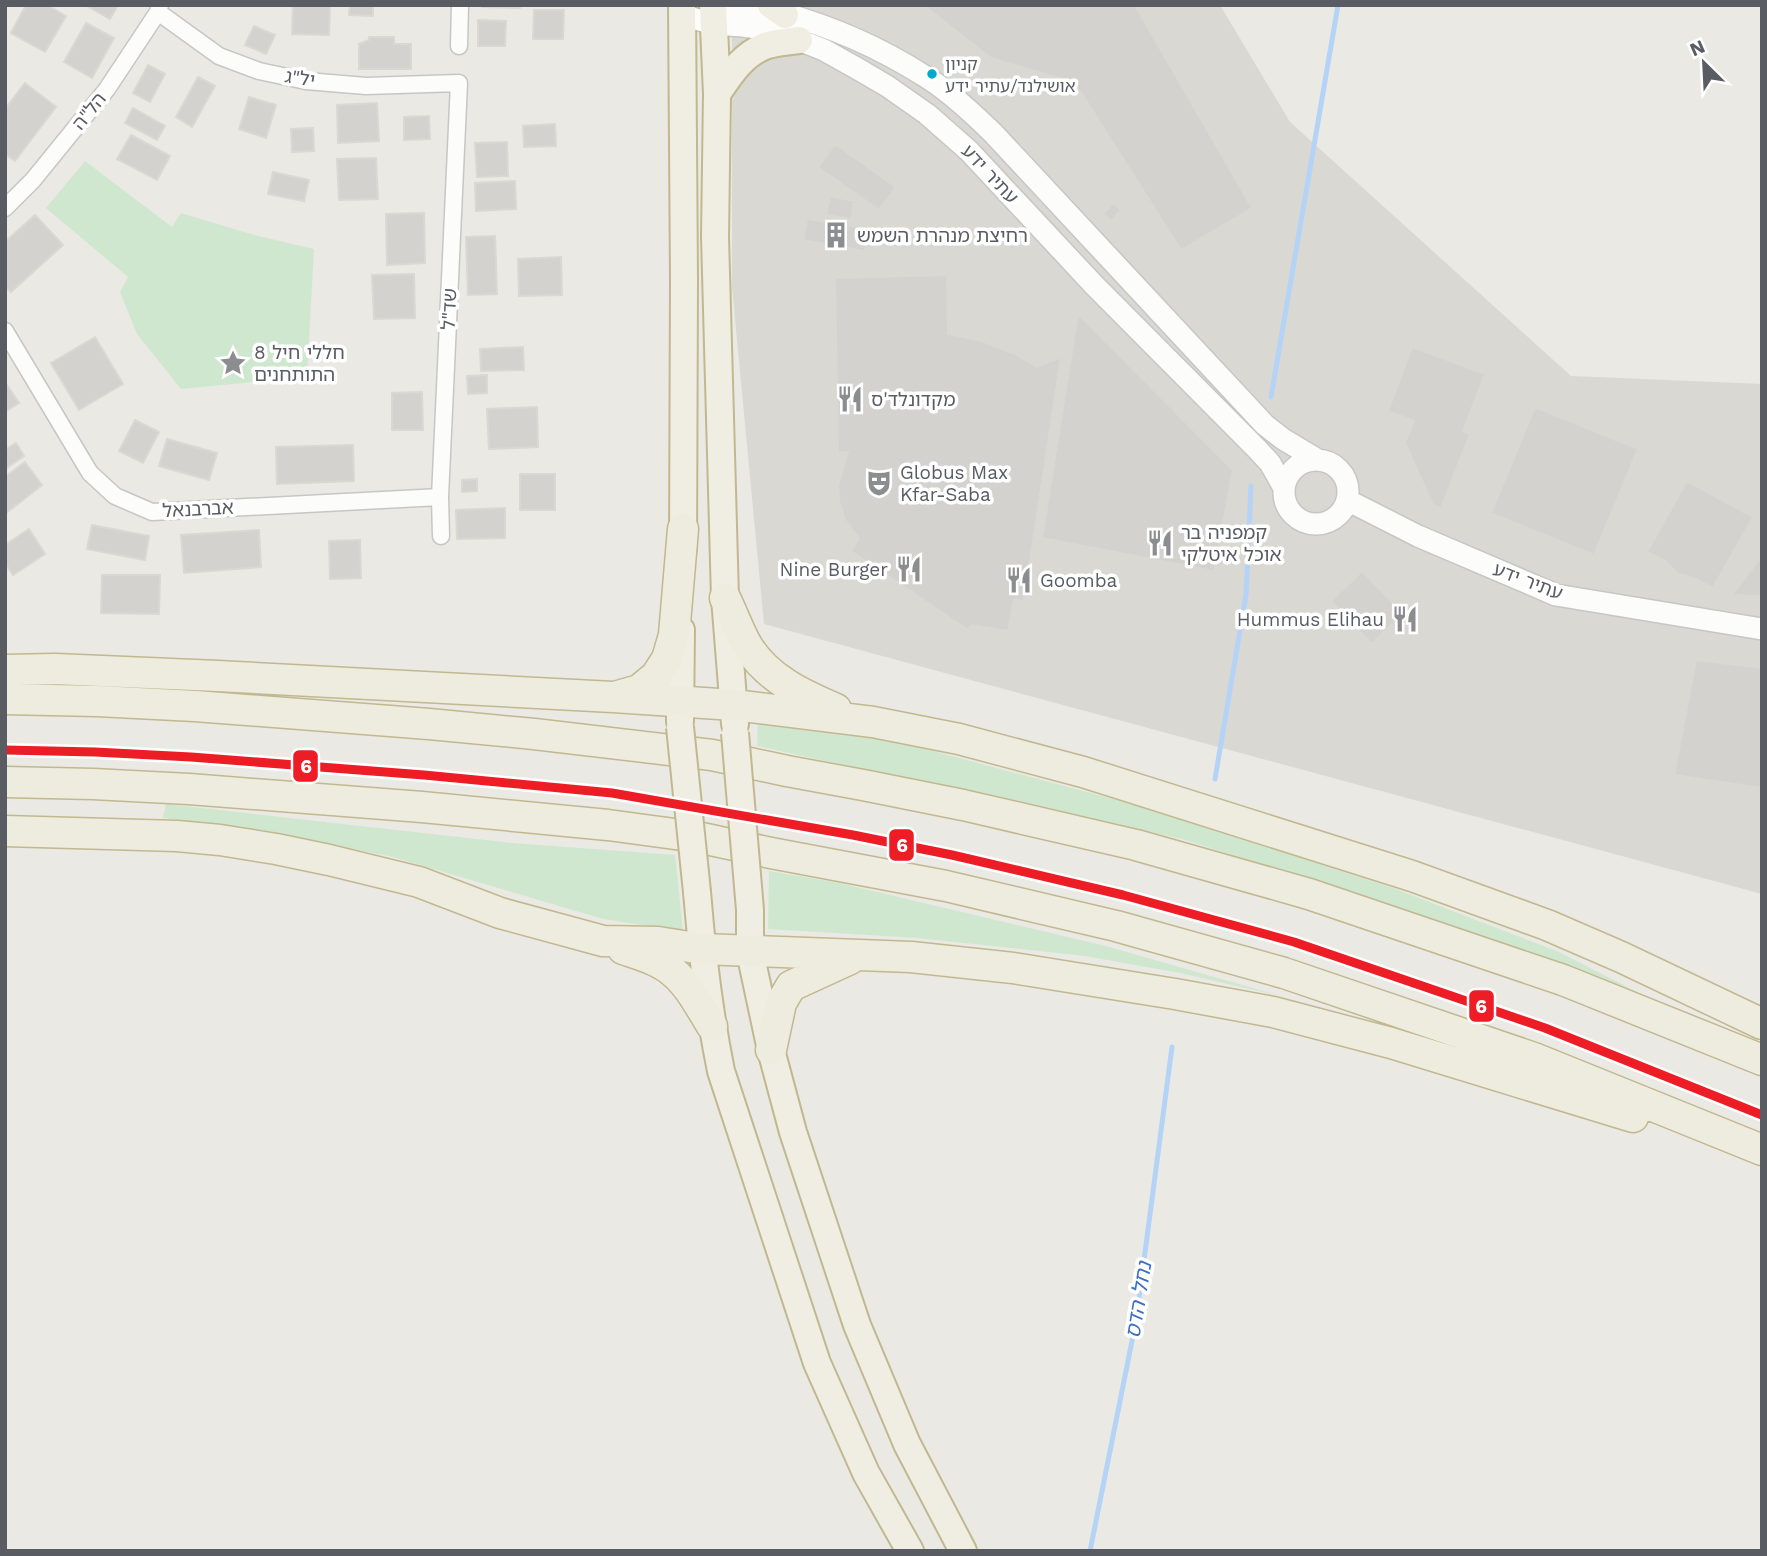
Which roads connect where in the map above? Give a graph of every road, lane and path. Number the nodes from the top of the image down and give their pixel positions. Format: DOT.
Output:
graph roads {
  1 [pos="460,5"];
  2 [pos="159,9"];
  3 [pos="682,10"];
  4 [pos="713,10"];
  5 [pos="778,10"];
  6 [pos="799,40"];
  7 [pos="459,46"];
  8 [pos="459,83"];
  9 [pos="717,94"];
  10 [pos="5,208"];
  11 [pos="5,331"];
  12 [pos="1318,460"];
  13 [pos="1284,488"];
  14 [pos="440,497"];
  15 [pos="1347,500"];
  16 [pos="683,529"];
  17 [pos="441,536"];
  18 [pos="725,598"];
  19 [pos="1762,629"];
  20 [pos="5,670"];
  21 [pos="613,697"];
  22 [pos="5,699"];
  23 [pos="680,715"];
  24 [pos="735,719"];
  25 [pos="873,722"];
  26 [pos="5,782"];
  27 [pos="5,831"];
  28 [pos="603,941"];
  29 [pos="702,949"];
  30 [pos="750,952"];
  31 [pos="857,955"];
  32 [pos="1762,1024"];
  33 [pos="712,1026"];
  34 [pos="771,1050"];
  35 [pos="1762,1060"];
  36 [pos="1762,1150"];
  37 [pos="1762,1160"];
  38 [pos="910,1551"];
  39 [pos="963,1551"];
  1 -- 7 [label="street"];
  2 -- 8 [label="street, יל\"ג"];
  2 -- 10 [label="street, הל\"ה"];
  3 -- 4 [label="street, עתיר ידע"];
  3 -- 16 [label="highway"];
  4 -- 5 [label="street, עתיר ידע"];
  4 -- 6 [label="street, עתיר ידע"];
  4 -- 9 [label="highway"];
  5 -- 12 [label="street, עתיר ידע"];
  6 -- 9 [label="highway"];
  6 -- 13 [label="street, עתיר ידע"];
  8 -- 14 [label="street, שד\"ל"];
  9 -- 18 [label="highway"];
  11 -- 14 [label="street, אברבנאל"];
  12 -- 13 [label="street"];
  12 -- 15 [label="street"];
  13 -- 15 [label="street"];
  14 -- 17 [label="street, שד\"ל"];
  15 -- 19 [label="street, עתיר ידע"];
  16 -- 21 [label="highway"];
  16 -- 23 [label="highway"];
  18 -- 24 [label="highway"];
  18 -- 25 [label="highway"];
  20 -- 21 [label="highway"];
  21 -- 23 [label="highway"];
  22 -- 35 [label="highway"];
  23 -- 24 [label="highway"];
  23 -- 29 [label="highway, bridge"];
  24 -- 25 [label="highway"];
  24 -- 30 [label="highway, bridge"];
  25 -- 32 [label="highway"];
  26 -- 36 [label="highway"];
  27 -- 28 [label="highway"];
  28 -- 29 [label="highway"];
  28 -- 33 [label="highway"];
  29 -- 30 [label="highway"];
  29 -- 33 [label="highway"];
  30 -- 31 [label="highway"];
  30 -- 34 [label="highway"];
  31 -- 34 [label="highway"];
  31 -- 37 [label="highway"];
  33 -- 38 [label="highway"];
  34 -- 39 [label="highway"];
}
